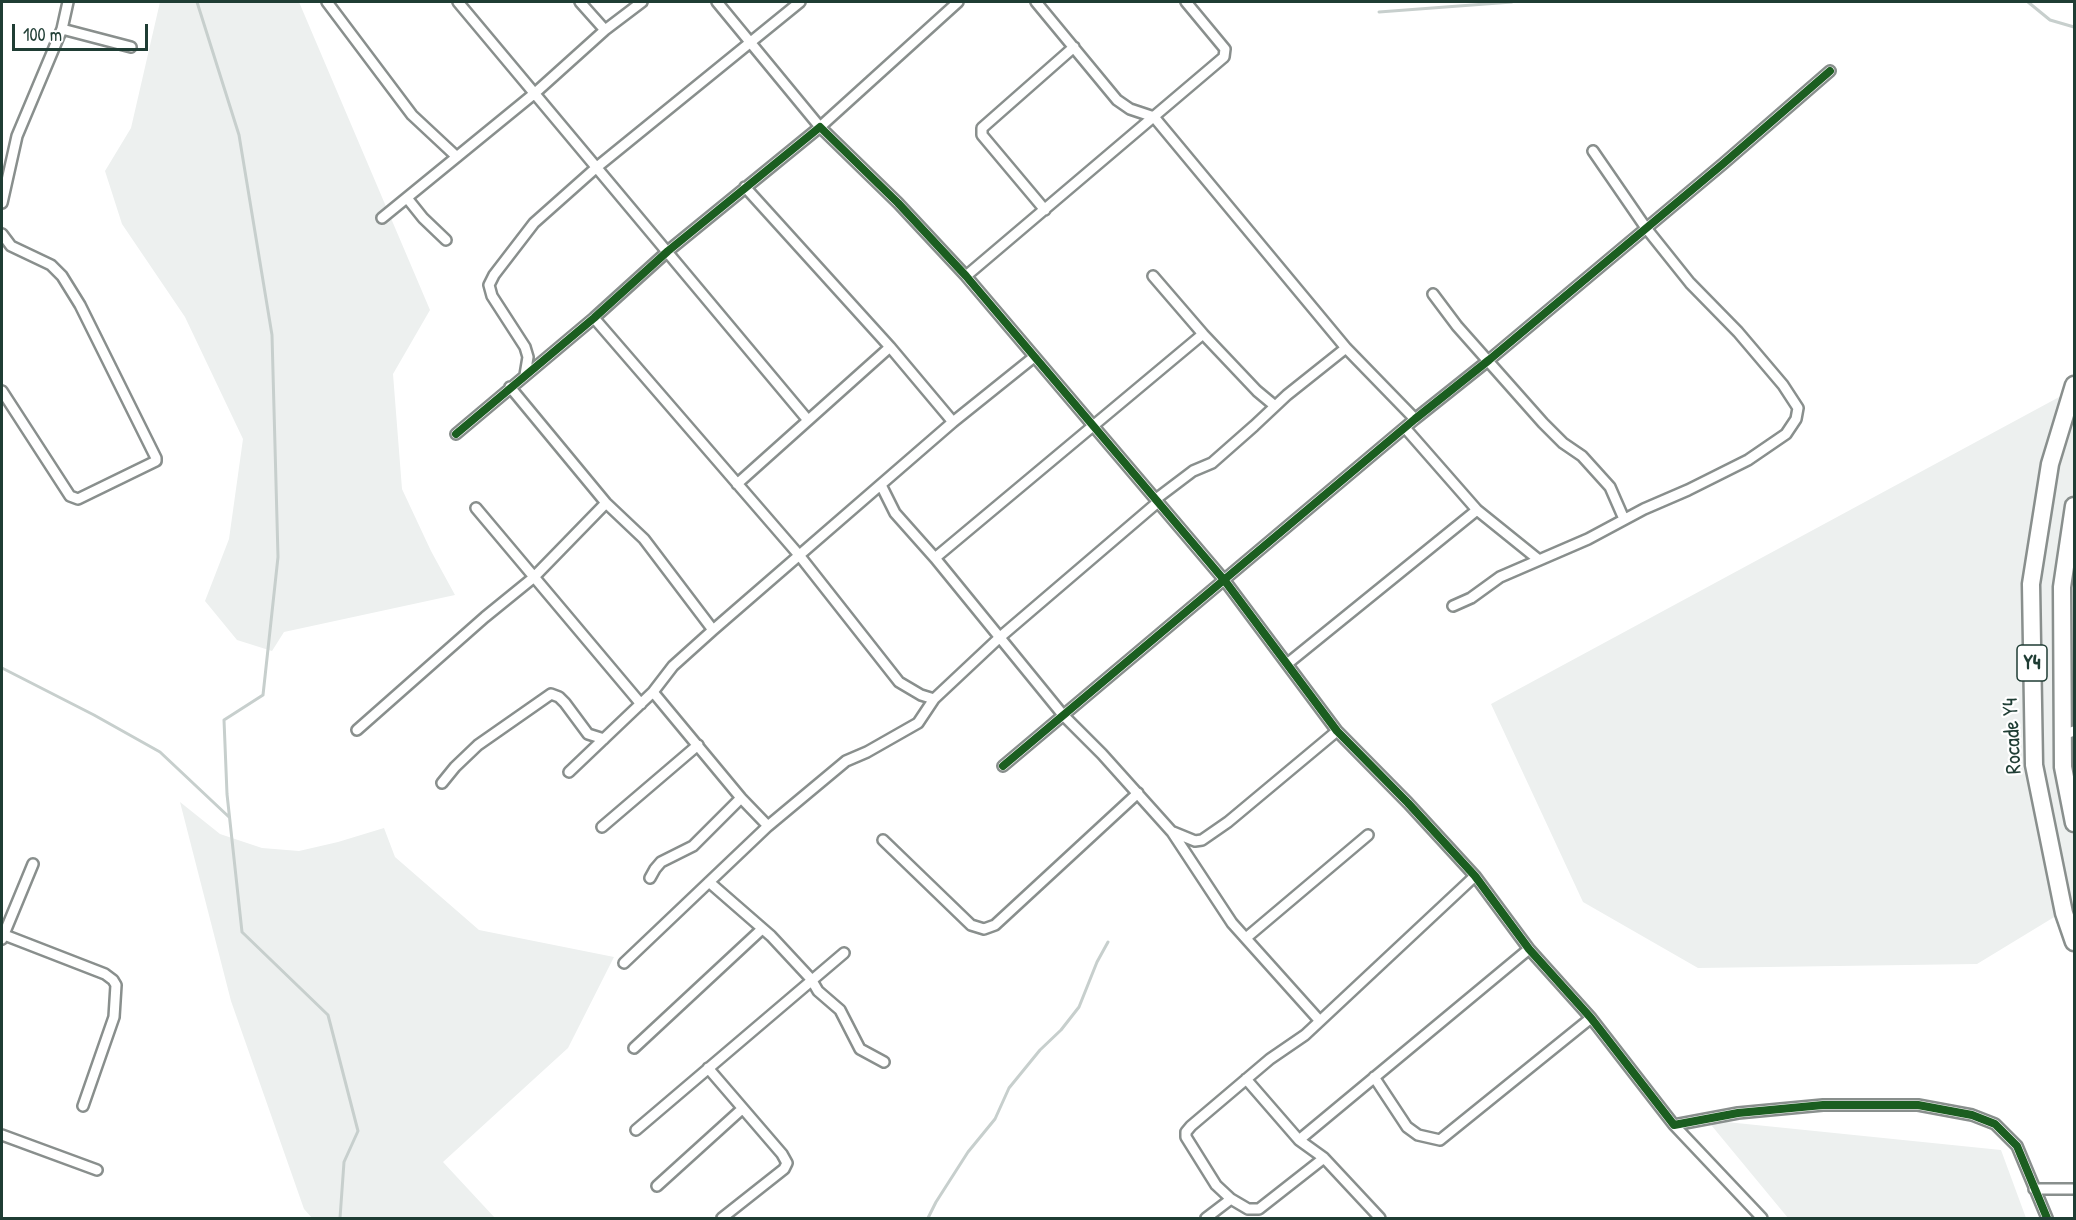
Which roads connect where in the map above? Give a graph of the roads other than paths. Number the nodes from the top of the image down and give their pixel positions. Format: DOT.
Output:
graph roads {
  1 [pos="68,2"];
  2 [pos="327,2"];
  3 [pos="458,2"];
  4 [pos="580,2"];
  5 [pos="642,2"];
  6 [pos="717,2"];
  7 [pos="800,2"];
  8 [pos="958,2"];
  9 [pos="1036,2"];
  10 [pos="1186,2"];
  11 [pos="62,30"];
  12 [pos="605,30"];
  13 [pos="751,41"];
  14 [pos="131,47"];
  15 [pos="1074,47"];
  16 [pos="1830,71"];
  17 [pos="535,93"];
  18 [pos="1154,117"];
  19 [pos="820,127"];
  20 [pos="1593,152"];
  21 [pos="457,157"];
  22 [pos="597,167"];
  23 [pos="745,188"];
  24 [pos="407,198"];
  25 [pos="2,203"];
  26 [pos="1045,210"];
  27 [pos="382,218"];
  28 [pos="1646,228"];
  29 [pos="2,234"];
  30 [pos="446,240"];
  31 [pos="668,251"];
  32 [pos="966,276"];
  33 [pos="1153,276"];
  34 [pos="1433,294"];
  35 [pos="594,318"];
  36 [pos="1203,334"];
  37 [pos="890,347"];
  38 [pos="1346,348"];
  39 [pos="1034,357"];
  40 [pos="1489,360"];
  41 [pos="525,375"];
  42 [pos="2074,385"];
  43 [pos="510,387"];
  44 [pos="2,391"];
  45 [pos="1275,406"];
  46 [pos="807,419"];
  47 [pos="1415,419"];
  48 [pos="953,422"];
  49 [pos="1091,426"];
  50 [pos="1406,429"];
  51 [pos="456,434"];
  52 [pos="737,484"];
  53 [pos="881,485"];
  54 [pos="1157,501"];
  55 [pos="606,502"];
  56 [pos="2074,506"];
  57 [pos="476,508"];
  58 [pos="1477,510"];
  59 [pos="1624,519"];
  60 [pos="799,555"];
  61 [pos="935,558"];
  62 [pos="1539,560"];
  63 [pos="533,578"];
  64 [pos="1225,581"];
  65 [pos="1453,606"];
  66 [pos="713,630"];
  67 [pos="999,638"];
  68 [pos="1287,664"];
  69 [pos="653,692"];
  70 [pos="934,699"];
  71 [pos="641,704"];
  72 [pos="1063,715"];
  73 [pos="357,730"];
  74 [pos="1337,731"];
  75 [pos="2069,733"];
  76 [pos="604,739"];
  77 [pos="698,745"];
  78 [pos="1003,766"];
  79 [pos="569,772"];
  80 [pos="442,783"];
  81 [pos="1138,793"];
  82 [pos="741,798"];
  83 [pos="2074,823"];
  84 [pos="768,826"];
  85 [pos="602,827"];
  86 [pos="1172,832"];
  87 [pos="1368,835"];
  88 [pos="883,840"];
  89 [pos="33,864"];
  90 [pos="1475,876"];
  91 [pos="650,878"];
  92 [pos="709,882"];
  93 [pos="762,929"];
  94 [pos="2,936"];
  95 [pos="1246,938"];
  96 [pos="2074,942"];
  97 [pos="1529,949"];
  98 [pos="844,953"];
  99 [pos="624,963"];
  100 [pos="812,979"];
  101 [pos="1591,1018"];
  102 [pos="1319,1020"];
  103 [pos="634,1048"];
  104 [pos="884,1062"];
  105 [pos="708,1068"];
  106 [pos="1374,1077"];
  107 [pos="1246,1079"];
  108 [pos="83,1106"];
  109 [pos="742,1109"];
  110 [pos="1674,1125"];
  111 [pos="636,1130"];
  112 [pos="2,1135"];
  113 [pos="1299,1140"];
  114 [pos="1324,1158"];
  115 [pos="97,1170"];
  116 [pos="657,1186"];
  117 [pos="2034,1189"];
  118 [pos="2074,1189"];
  119 [pos="1231,1199"];
  120 [pos="1377,1217"];
  121 [pos="722,1218"];
  122 [pos="1206,1218"];
  123 [pos="1762,1218"];
  124 [pos="2048,1218"];
  1 -- 11 [label="street"];
  2 -- 21 [label="street"];
  3 -- 17 [label="street"];
  4 -- 12 [label="street"];
  5 -- 12 [label="street"];
  6 -- 13 [label="street"];
  7 -- 13 [label="street"];
  8 -- 19 [label="street"];
  9 -- 15 [label="street"];
  10 -- 18 [label="street"];
  11 -- 14 [label="street"];
  11 -- 25 [label="street"];
  12 -- 17 [label="street"];
  13 -- 19 [label="street"];
  13 -- 22 [label="street"];
  15 -- 18 [label="street"];
  15 -- 26 [label="street"];
  16 -- 28 [label="street"];
  17 -- 21 [label="street"];
  17 -- 22 [label="street"];
  18 -- 26 [label="street"];
  18 -- 38 [label="street"];
  19 -- 23 [label="street"];
  19 -- 32 [label="street"];
  20 -- 28 [label="street"];
  21 -- 24 [label="street"];
  22 -- 31 [label="street"];
  22 -- 41 [label="street"];
  23 -- 31 [label="street"];
  23 -- 37 [label="street"];
  24 -- 27 [label="street"];
  24 -- 30 [label="street"];
  26 -- 32 [label="street"];
  28 -- 40 [label="street"];
  28 -- 59 [label="street"];
  29 -- 44 [label="street"];
  31 -- 35 [label="street"];
  31 -- 46 [label="street"];
  32 -- 39 [label="street"];
  33 -- 36 [label="street"];
  34 -- 40 [label="street"];
  35 -- 41 [label="street"];
  35 -- 52 [label="street"];
  36 -- 45 [label="street"];
  36 -- 49 [label="street"];
  37 -- 46 [label="street"];
  37 -- 48 [label="street"];
  38 -- 45 [label="street"];
  38 -- 47 [label="street"];
  39 -- 48 [label="street"];
  39 -- 49 [label="street"];
  40 -- 47 [label="street"];
  40 -- 59 [label="street"];
  41 -- 43 [label="street"];
  42 -- 96 [label="highway, Rocade Y4 / Y4"];
  43 -- 51 [label="street"];
  43 -- 55 [label="street"];
  45 -- 54 [label="street"];
  46 -- 52 [label="street"];
  47 -- 50 [label="street"];
  48 -- 53 [label="street"];
  49 -- 54 [label="street"];
  49 -- 61 [label="street"];
  50 -- 58 [label="street"];
  50 -- 64 [label="street"];
  52 -- 60 [label="street"];
  53 -- 60 [label="street"];
  53 -- 61 [label="street"];
  54 -- 64 [label="street"];
  54 -- 67 [label="street"];
  55 -- 63 [label="street"];
  55 -- 66 [label="street"];
  56 -- 75 [label="highway, Y4"];
  57 -- 63 [label="street"];
  58 -- 62 [label="street"];
  58 -- 68 [label="street"];
  59 -- 62 [label="street"];
  60 -- 66 [label="street"];
  60 -- 70 [label="street"];
  61 -- 67 [label="street"];
  62 -- 65 [label="street"];
  63 -- 71 [label="street"];
  63 -- 73 [label="street"];
  64 -- 68 [label="street"];
  64 -- 72 [label="street"];
  66 -- 69 [label="street"];
  67 -- 70 [label="street"];
  67 -- 72 [label="street"];
  68 -- 74 [label="street"];
  69 -- 71 [label="street"];
  69 -- 77 [label="street"];
  70 -- 84 [label="street"];
  71 -- 76 [label="street"];
  72 -- 78 [label="street"];
  72 -- 81 [label="street"];
  74 -- 86 [label="street"];
  74 -- 90 [label="street"];
  75 -- 83 [label="highway, Y4"];
  76 -- 79 [label="street"];
  76 -- 80 [label="street"];
  77 -- 82 [label="street"];
  77 -- 85 [label="street"];
  81 -- 86 [label="street"];
  81 -- 88 [label="street"];
  82 -- 84 [label="street"];
  82 -- 91 [label="street"];
  84 -- 92 [label="street"];
  86 -- 95 [label="street"];
  87 -- 95 [label="street"];
  89 -- 94 [label="street"];
  90 -- 97 [label="street"];
  90 -- 102 [label="street"];
  92 -- 93 [label="street"];
  92 -- 99 [label="street"];
  93 -- 100 [label="street"];
  93 -- 103 [label="street"];
  94 -- 108 [label="street"];
  95 -- 102 [label="street"];
  97 -- 101 [label="street"];
  97 -- 106 [label="street"];
  98 -- 100 [label="street"];
  100 -- 104 [label="street"];
  100 -- 105 [label="street"];
  101 -- 106 [label="street"];
  101 -- 110 [label="street"];
  102 -- 107 [label="street"];
  105 -- 109 [label="street"];
  105 -- 111 [label="street"];
  106 -- 113 [label="street"];
  107 -- 113 [label="street"];
  107 -- 119 [label="street"];
  109 -- 116 [label="street"];
  109 -- 121 [label="street"];
  110 -- 117 [label="street"];
  110 -- 123 [label="street"];
  112 -- 115 [label="street"];
  113 -- 114 [label="street"];
  114 -- 119 [label="street"];
  114 -- 120 [label="street"];
  117 -- 118 [label="street"];
  117 -- 124 [label="street"];
  119 -- 122 [label="street"];
}
